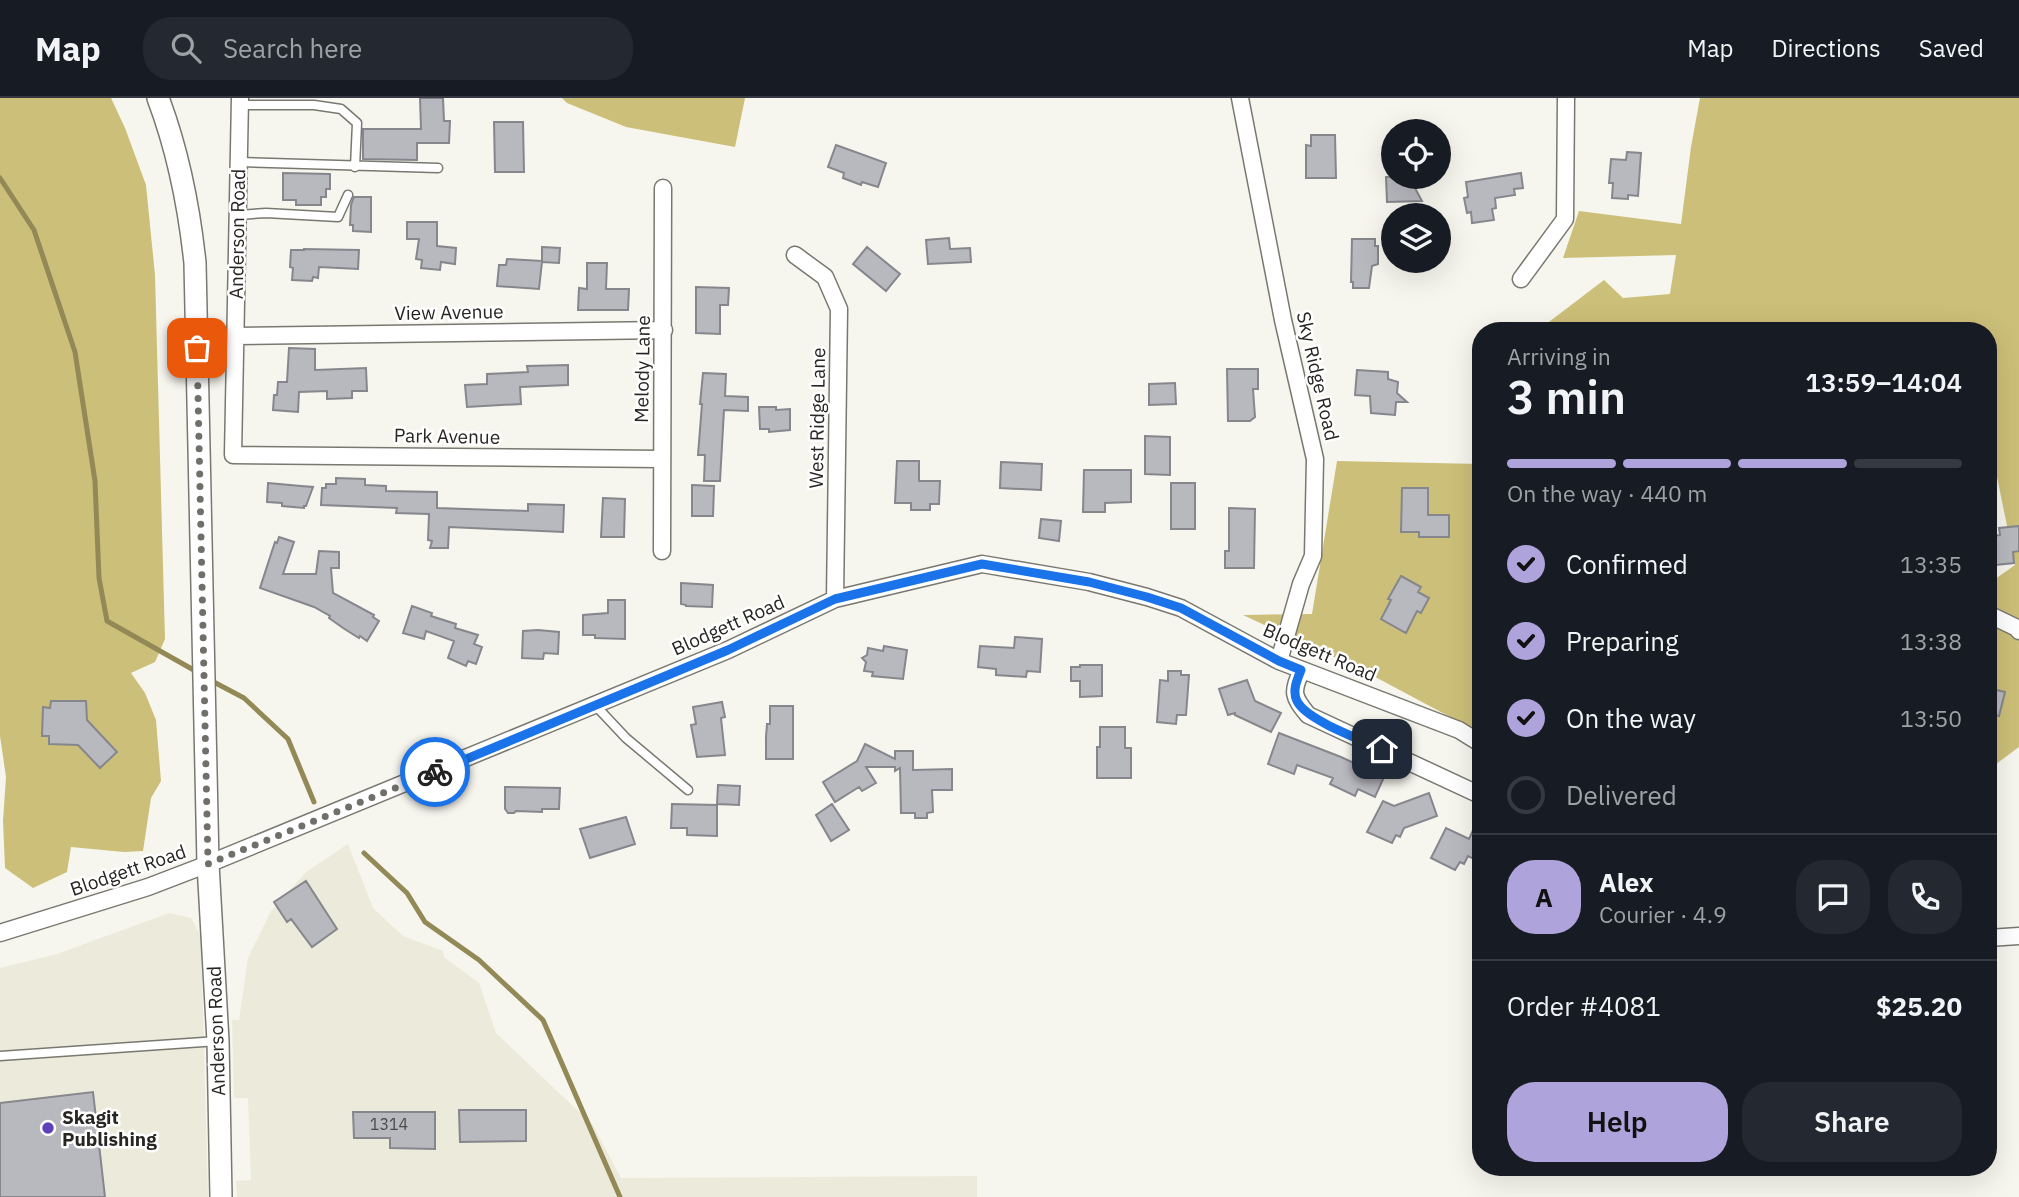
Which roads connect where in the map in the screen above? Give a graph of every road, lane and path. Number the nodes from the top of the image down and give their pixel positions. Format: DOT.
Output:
graph roads {
  1 [pos="158,98"];
  2 [pos="1240,98"];
  3 [pos="1566,98"];
  4 [pos="239,101"];
  5 [pos="239,162"];
  6 [pos="355,167"];
  7 [pos="438,168"];
  8 [pos="663,188"];
  9 [pos="348,195"];
  10 [pos="238,215"];
  11 [pos="795,255"];
  12 [pos="1521,279"];
  13 [pos="664,330"];
  14 [pos="236,337"];
  15 [pos="233,455"];
  16 [pos="661,459"];
  17 [pos="662,551"];
  18 [pos="835,599"];
  19 [pos="1997,618"];
  20 [pos="2018,628"];
  21 [pos="1279,661"];
  22 [pos="1301,670"];
  23 [pos="595,705"];
  24 [pos="1472,738"];
  25 [pos="688,790"];
  26 [pos="1472,791"];
  27 [pos="208,864"];
  28 [pos="0,933"];
  29 [pos="2019,936"];
  30 [pos="1997,938"];
  31 [pos="218,1041"];
  32 [pos="0,1056"];
  33 [pos="221,1197"];
  1 -- 27 [label="street, Anderson Road"];
  2 -- 21 [label="street, Sky Ridge Road"];
  3 -- 12 [label="street"];
  4 -- 5 [label="street, Anderson Road"];
  4 -- 6 [label="lane"];
  5 -- 6 [label="lane"];
  5 -- 10 [label="street, Anderson Road"];
  6 -- 7 [label="lane"];
  8 -- 13 [label="street, Melody Lane"];
  9 -- 10 [label="lane"];
  10 -- 14 [label="street, Anderson Road"];
  11 -- 18 [label="street, West Ridge Lane"];
  13 -- 14 [label="street, View Avenue"];
  13 -- 16 [label="street, Melody Lane"];
  14 -- 15 [label="street, Anderson Road"];
  15 -- 16 [label="street, Park Avenue"];
  16 -- 17 [label="street, Melody Lane"];
  18 -- 21 [label="street, Blodgett Road"];
  18 -- 23 [label="street, Blodgett Road"];
  19 -- 20 [label="street"];
  21 -- 22 [label="street, Blodgett Road"];
  22 -- 24 [label="street, Blodgett Road"];
  22 -- 26 [label="street"];
  23 -- 25 [label="lane"];
  23 -- 27 [label="street, Blodgett Road"];
  27 -- 28 [label="street, Blodgett Road"];
  27 -- 31 [label="street, Anderson Road"];
  29 -- 30 [label="street"];
  31 -- 32 [label="lane"];
  31 -- 33 [label="street, Anderson Road"];
}
